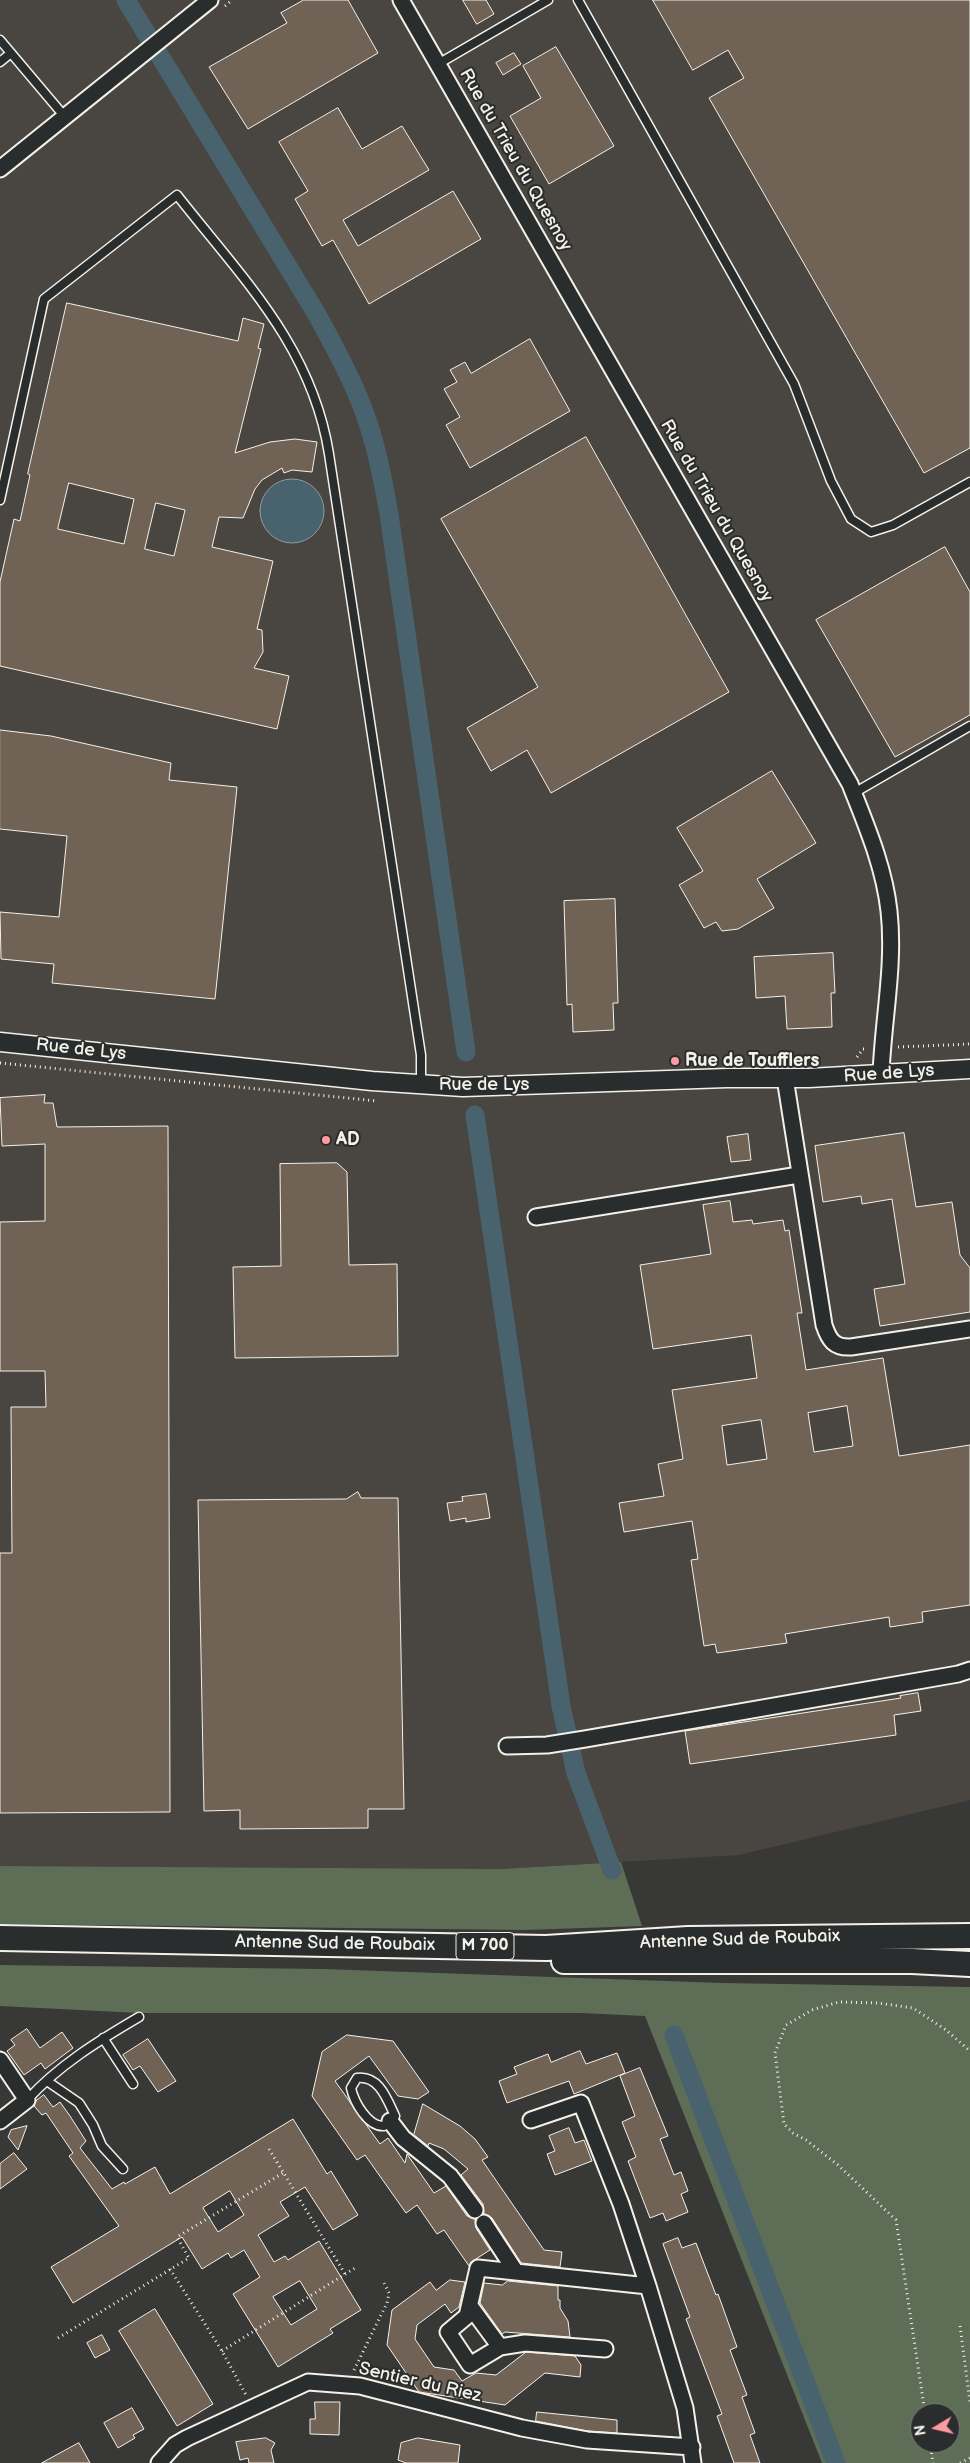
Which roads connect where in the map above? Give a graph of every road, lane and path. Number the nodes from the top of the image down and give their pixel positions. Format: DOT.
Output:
graph roads {
  1 [pos="210,0"];
  2 [pos="401,0"];
  3 [pos="548,0"];
  4 [pos="578,0"];
  5 [pos="0,40"];
  6 [pos="11,54"];
  7 [pos="0,62"];
  8 [pos="438,64"];
  9 [pos="65,117"];
  10 [pos="0,169"];
  11 [pos="970,482"];
  12 [pos="0,500"];
  13 [pos="970,726"];
  14 [pos="854,793"];
  15 [pos="0,1042"];
  16 [pos="970,1044"];
  17 [pos="882,1048"];
  18 [pos="855,1058"];
  19 [pos="970,1069"];
  20 [pos="881,1074"];
  21 [pos="785,1078"];
  22 [pos="421,1085"];
  23 [pos="800,1176"];
  24 [pos="536,1217"];
  25 [pos="970,1329"];
  26 [pos="970,1670"];
  27 [pos="507,1746"];
  28 [pos="970,1936"];
  29 [pos="0,1938"];
  30 [pos="0,1950"];
  31 [pos="970,1964"];
  32 [pos="139,2017"];
  33 [pos="103,2038"];
  34 [pos="970,2051"];
  35 [pos="0,2060"];
  36 [pos="47,2081"];
  37 [pos="133,2084"];
  38 [pos="27,2100"];
  39 [pos="531,2120"];
  40 [pos="0,2121"];
  41 [pos="390,2121"];
  42 [pos="269,2149"];
  43 [pos="123,2169"];
  44 [pos="283,2172"];
  45 [pos="475,2210"];
  46 [pos="484,2223"];
  47 [pos="355,2268"];
  48 [pos="170,2269"];
  49 [pos="516,2272"];
  50 [pos="345,2274"];
  51 [pos="384,2283"];
  52 [pos="648,2286"];
  53 [pos="470,2306"];
  54 [pos="960,2326"];
  55 [pos="58,2338"];
  56 [pos="500,2346"];
  57 [pos="605,2349"];
  58 [pos="222,2351"];
  59 [pos="344,2385"];
  60 [pos="970,2402"];
  61 [pos="923,2403"];
  62 [pos="254,2408"];
  63 [pos="692,2447"];
  64 [pos="970,2458"];
  65 [pos="159,2463"];
  66 [pos="693,2463"];
  67 [pos="960,2463"];
  1 -- 9 [label="street"];
  2 -- 8 [label="street, Rue du Trieu du Quesnoy"];
  3 -- 8 [label="lane"];
  4 -- 11 [label="lane"];
  5 -- 6 [label="lane"];
  6 -- 7 [label="lane"];
  6 -- 9 [label="lane"];
  8 -- 14 [label="street, Rue du Trieu du Quesnoy"];
  9 -- 10 [label="street"];
  12 -- 22 [label="lane"];
  13 -- 14 [label="lane"];
  14 -- 17 [label="street, Rue du Trieu du Quesnoy"];
  15 -- 22 [label="street, Rue de Lys"];
  16 -- 17 [label="path"];
  17 -- 18 [label="path"];
  17 -- 20 [label="street, Rue du Trieu du Quesnoy"];
  19 -- 20 [label="street, Rue de Lys"];
  20 -- 21 [label="street, Rue de Lys"];
  21 -- 22 [label="street, Rue de Lys"];
  21 -- 23 [label="street"];
  23 -- 24 [label="street"];
  23 -- 25 [label="street"];
  26 -- 27 [label="street"];
  28 -- 29 [label="highway, Antenne Sud de Roubaix / M 700"];
  30 -- 31 [label="highway, Antenne Sud de Roubaix / M 700"];
  32 -- 33 [label="lane"];
  33 -- 36 [label="lane"];
  33 -- 37 [label="lane"];
  34 -- 61 [label="path"];
  35 -- 38 [label="street"];
  36 -- 38 [label="lane"];
  36 -- 43 [label="lane"];
  38 -- 40 [label="street"];
  39 -- 52 [label="street"];
  41 -- 41 [label="lane"];
  41 -- 45 [label="street"];
  42 -- 44 [label="path"];
  44 -- 48 [label="path"];
  44 -- 50 [label="path"];
  46 -- 49 [label="street"];
  47 -- 50 [label="path"];
  48 -- 55 [label="path"];
  48 -- 58 [label="path"];
  49 -- 52 [label="street"];
  49 -- 53 [label="street"];
  50 -- 58 [label="path"];
  51 -- 59 [label="path"];
  52 -- 63 [label="street"];
  53 -- 56 [label="street"];
  53 -- 56 [label="street"];
  54 -- 60 [label="path"];
  56 -- 57 [label="street"];
  58 -- 62 [label="path"];
  59 -- 62 [label="street, Sentier du Riez"];
  59 -- 63 [label="street, Sentier du Riez"];
  62 -- 65 [label="street, Sentier du Riez"];
  63 -- 66 [label="street"];
  64 -- 67 [label="path"];
}
